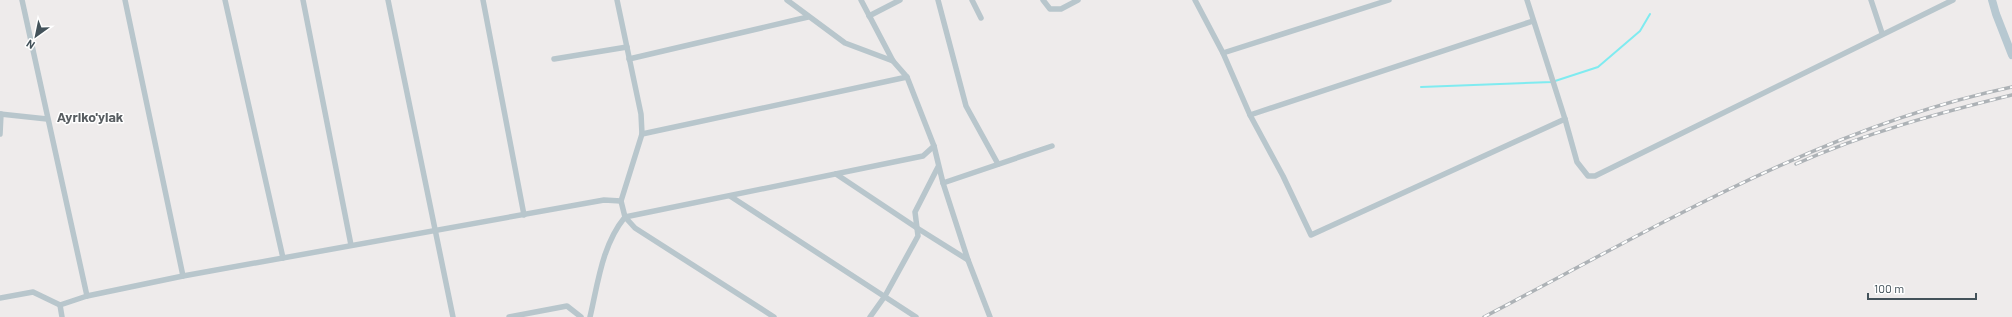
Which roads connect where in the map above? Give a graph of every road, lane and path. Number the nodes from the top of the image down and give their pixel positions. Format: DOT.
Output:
graph roads {
  1 [pos="22,0"];
  2 [pos="126,0"];
  3 [pos="225,0"];
  4 [pos="303,0"];
  5 [pos="388,0"];
  6 [pos="482,0"];
  7 [pos="617,0"];
  8 [pos="787,0"];
  9 [pos="861,0"];
  10 [pos="900,0"];
  11 [pos="938,0"];
  12 [pos="972,0"];
  13 [pos="1043,0"];
  14 [pos="1078,0"];
  15 [pos="1194,0"];
  16 [pos="1389,0"];
  17 [pos="1527,0"];
  18 [pos="1871,0"];
  19 [pos="1953,0"];
  20 [pos="1992,0"];
  21 [pos="869,16"];
  22 [pos="808,17"];
  23 [pos="981,18"];
  24 [pos="1533,21"];
  25 [pos="1882,33"];
  26 [pos="627,47"];
  27 [pos="1223,54"];
  28 [pos="2012,55"];
  29 [pos="629,59"];
  30 [pos="554,60"];
  31 [pos="892,61"];
  32 [pos="906,77"];
  33 [pos="1,114"];
  34 [pos="1250,115"];
  35 [pos="47,119"];
  36 [pos="1566,119"];
  37 [pos="0,134"];
  38 [pos="642,134"];
  39 [pos="934,146"];
  40 [pos="1052,146"];
  41 [pos="998,164"];
  42 [pos="938,167"];
  43 [pos="836,174"];
  44 [pos="943,183"];
  45 [pos="730,196"];
  46 [pos="621,201"];
  47 [pos="524,215"];
  48 [pos="625,218"];
  49 [pos="917,228"];
  50 [pos="436,231"];
  51 [pos="351,245"];
  52 [pos="283,258"];
  53 [pos="968,260"];
  54 [pos="183,276"];
  55 [pos="87,296"];
  56 [pos="885,296"];
  57 [pos="0,298"];
  58 [pos="60,305"];
  59 [pos="62,317"];
  60 [pos="453,317"];
  61 [pos="509,317"];
  62 [pos="581,317"];
  63 [pos="590,317"];
  64 [pos="774,317"];
  65 [pos="870,317"];
  66 [pos="916,317"];
  67 [pos="990,317"];
  1 -- 35 [label="street"];
  2 -- 54 [label="street"];
  3 -- 52 [label="street"];
  4 -- 51 [label="street"];
  5 -- 50 [label="street"];
  6 -- 47 [label="street"];
  7 -- 26 [label="street"];
  8 -- 22 [label="street"];
  9 -- 21 [label="street"];
  10 -- 21 [label="street"];
  11 -- 41 [label="street"];
  12 -- 23 [label="street"];
  13 -- 14 [label="street"];
  15 -- 27 [label="street"];
  16 -- 27 [label="street"];
  17 -- 24 [label="street"];
  18 -- 25 [label="street"];
  19 -- 25 [label="street"];
  20 -- 28 [label="main road"];
  21 -- 31 [label="street"];
  22 -- 29 [label="street"];
  22 -- 31 [label="street"];
  24 -- 34 [label="street"];
  24 -- 36 [label="street"];
  25 -- 36 [label="street"];
  26 -- 29 [label="street"];
  26 -- 30 [label="street"];
  27 -- 34 [label="street"];
  29 -- 38 [label="street"];
  31 -- 32 [label="street"];
  32 -- 38 [label="street"];
  32 -- 39 [label="street"];
  33 -- 35 [label="street"];
  33 -- 37 [label="street"];
  34 -- 36 [label="street"];
  35 -- 55 [label="street"];
  38 -- 46 [label="street"];
  39 -- 42 [label="street"];
  39 -- 43 [label="street"];
  40 -- 41 [label="street"];
  41 -- 44 [label="street"];
  42 -- 44 [label="street"];
  42 -- 49 [label="street"];
  43 -- 45 [label="street"];
  43 -- 49 [label="street"];
  44 -- 53 [label="street"];
  45 -- 48 [label="street"];
  45 -- 56 [label="street"];
  46 -- 47 [label="street"];
  46 -- 48 [label="street"];
  47 -- 50 [label="street"];
  48 -- 63 [label="street"];
  48 -- 64 [label="street"];
  49 -- 53 [label="street"];
  49 -- 56 [label="street"];
  50 -- 51 [label="street"];
  50 -- 60 [label="street"];
  51 -- 52 [label="street"];
  52 -- 54 [label="street"];
  53 -- 67 [label="street"];
  54 -- 55 [label="street"];
  55 -- 58 [label="street"];
  56 -- 65 [label="street"];
  56 -- 66 [label="street"];
  57 -- 58 [label="street"];
  58 -- 59 [label="street"];
  61 -- 62 [label="street"];
}
